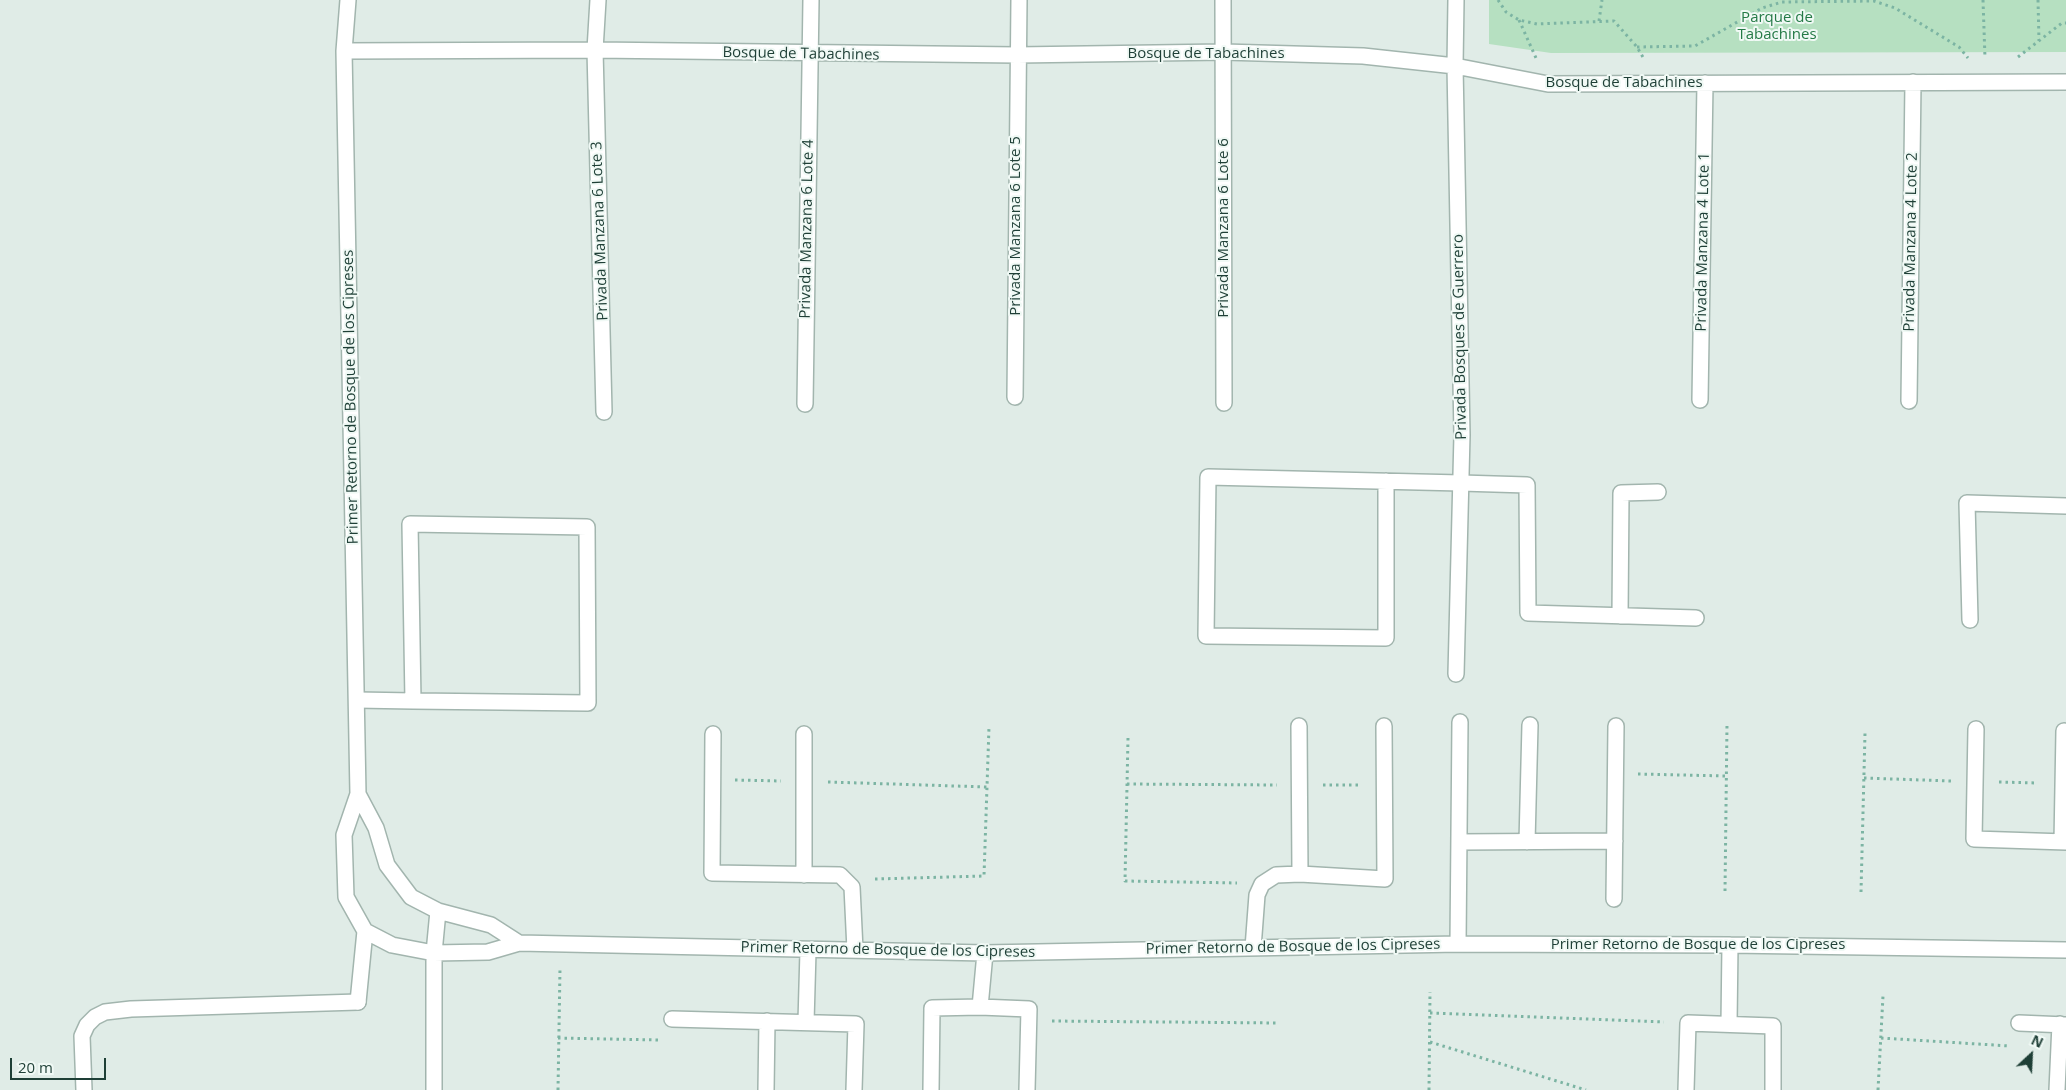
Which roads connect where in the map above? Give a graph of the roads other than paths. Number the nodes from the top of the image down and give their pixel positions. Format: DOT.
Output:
graph roads {
  1 [pos="348,0"];
  2 [pos="598,0"];
  3 [pos="811,0"];
  4 [pos="1019,0"];
  5 [pos="1223,0"];
  6 [pos="1456,0"];
  7 [pos="595,50"];
  8 [pos="344,51"];
  9 [pos="1224,52"];
  10 [pos="809,54"];
  11 [pos="1017,55"];
  12 [pos="1455,66"];
  13 [pos="1912,82"];
  14 [pos="2066,82"];
  15 [pos="1705,83"];
  16 [pos="1015,397"];
  17 [pos="1700,400"];
  18 [pos="1909,401"];
  19 [pos="1224,403"];
  20 [pos="805,404"];
  21 [pos="604,412"];
  22 [pos="1386,482"];
  23 [pos="1461,483"];
  24 [pos="1658,492"];
  25 [pos="2066,506"];
  26 [pos="1620,616"];
  27 [pos="1696,618"];
  28 [pos="1970,620"];
  29 [pos="1456,674"];
  30 [pos="356,700"];
  31 [pos="413,701"];
  32 [pos="1460,722"];
  33 [pos="1530,725"];
  34 [pos="1299,726"];
  35 [pos="1384,726"];
  36 [pos="1616,726"];
  37 [pos="1976,729"];
  38 [pos="2064,731"];
  39 [pos="713,734"];
  40 [pos="804,734"];
  41 [pos="358,794"];
  42 [pos="1614,841"];
  43 [pos="1459,842"];
  44 [pos="1527,842"];
  45 [pos="2064,842"];
  46 [pos="1300,874"];
  47 [pos="804,875"];
  48 [pos="1614,899"];
  49 [pos="438,911"];
  50 [pos="366,931"];
  51 [pos="519,943"];
  52 [pos="1458,944"];
  53 [pos="1730,945"];
  54 [pos="1253,948"];
  55 [pos="855,950"];
  56 [pos="2066,950"];
  57 [pos="808,951"];
  58 [pos="434,953"];
  59 [pos="985,953"];
  60 [pos="980,1007"];
  61 [pos="672,1019"];
  62 [pos="768,1021"];
  63 [pos="806,1022"];
  64 [pos="2019,1023"];
  65 [pos="1729,1024"];
  66 [pos="2063,1024"];
  67 [pos="84,1090"];
  68 [pos="434,1090"];
  69 [pos="766,1090"];
  70 [pos="854,1090"];
  71 [pos="931,1090"];
  72 [pos="1027,1090"];
  73 [pos="1686,1090"];
  74 [pos="1773,1090"];
  75 [pos="2057,1090"];
  1 -- 8 [label="street, Primer Retorno de Bosque de los Cipreses"];
  2 -- 7 [label="street, Privada Manzana 6 Lote 3"];
  3 -- 10 [label="street, Privada Manzana 6 Lote 4"];
  4 -- 11 [label="street, Privada Manzana 6 Lote 5"];
  5 -- 9 [label="street, Privada Manzana 6 Lote 6"];
  6 -- 12 [label="street, Privada Bosques de Guerrero"];
  7 -- 8 [label="street, Bosque de Tabachines"];
  7 -- 10 [label="street, Bosque de Tabachines"];
  7 -- 21 [label="street, Privada Manzana 6 Lote 3"];
  8 -- 30 [label="street, Primer Retorno de Bosque de los Cipreses"];
  9 -- 11 [label="street, Bosque de Tabachines"];
  9 -- 12 [label="street, Bosque de Tabachines"];
  9 -- 19 [label="street, Privada Manzana 6 Lote 6"];
  10 -- 11 [label="street, Bosque de Tabachines"];
  10 -- 20 [label="street, Privada Manzana 6 Lote 4"];
  11 -- 16 [label="street, Privada Manzana 6 Lote 5"];
  12 -- 15 [label="street, Bosque de Tabachines"];
  12 -- 23 [label="street, Privada Bosques de Guerrero"];
  13 -- 14 [label="street, Bosque de Tabachines"];
  13 -- 15 [label="street, Bosque de Tabachines"];
  13 -- 18 [label="street, Privada Manzana 4 Lote 2"];
  15 -- 17 [label="street, Privada Manzana 4 Lote 1"];
  22 -- 22 [label="street"];
  22 -- 23 [label="street"];
  23 -- 26 [label="street"];
  23 -- 29 [label="street, Privada Bosques de Guerrero"];
  24 -- 26 [label="street"];
  25 -- 28 [label="street"];
  26 -- 27 [label="street"];
  30 -- 31 [label="street"];
  30 -- 41 [label="street, Primer Retorno de Bosque de los Cipreses"];
  31 -- 31 [label="street"];
  32 -- 43 [label="street"];
  33 -- 44 [label="street"];
  34 -- 46 [label="street"];
  35 -- 46 [label="street"];
  36 -- 42 [label="street"];
  37 -- 45 [label="street"];
  38 -- 45 [label="street"];
  39 -- 47 [label="street"];
  40 -- 47 [label="street"];
  41 -- 49 [label="street, Primer Retorno de Bosque de los Cipreses"];
  41 -- 50 [label="street, Primer Retorno de Bosque de los Cipreses"];
  42 -- 44 [label="street"];
  42 -- 48 [label="street"];
  43 -- 44 [label="street"];
  43 -- 52 [label="street"];
  46 -- 54 [label="street"];
  47 -- 55 [label="street"];
  49 -- 51 [label="street, Primer Retorno de Bosque de los Cipreses"];
  49 -- 58 [label="street"];
  50 -- 58 [label="street, Primer Retorno de Bosque de los Cipreses"];
  50 -- 67 [label="street"];
  51 -- 57 [label="street, Primer Retorno de Bosque de los Cipreses"];
  51 -- 58 [label="street, Primer Retorno de Bosque de los Cipreses"];
  52 -- 53 [label="street, Primer Retorno de Bosque de los Cipreses"];
  52 -- 54 [label="street, Primer Retorno de Bosque de los Cipreses"];
  53 -- 56 [label="street, Primer Retorno de Bosque de los Cipreses"];
  53 -- 65 [label="street"];
  54 -- 59 [label="street, Primer Retorno de Bosque de los Cipreses"];
  55 -- 57 [label="street, Primer Retorno de Bosque de los Cipreses"];
  55 -- 59 [label="street, Primer Retorno de Bosque de los Cipreses"];
  57 -- 63 [label="street"];
  58 -- 68 [label="street"];
  59 -- 60 [label="street"];
  60 -- 71 [label="street"];
  60 -- 72 [label="street"];
  61 -- 62 [label="street"];
  62 -- 63 [label="street"];
  62 -- 69 [label="street"];
  63 -- 70 [label="street"];
  64 -- 66 [label="street"];
  65 -- 73 [label="street"];
  65 -- 74 [label="street"];
  66 -- 75 [label="street"];
}
